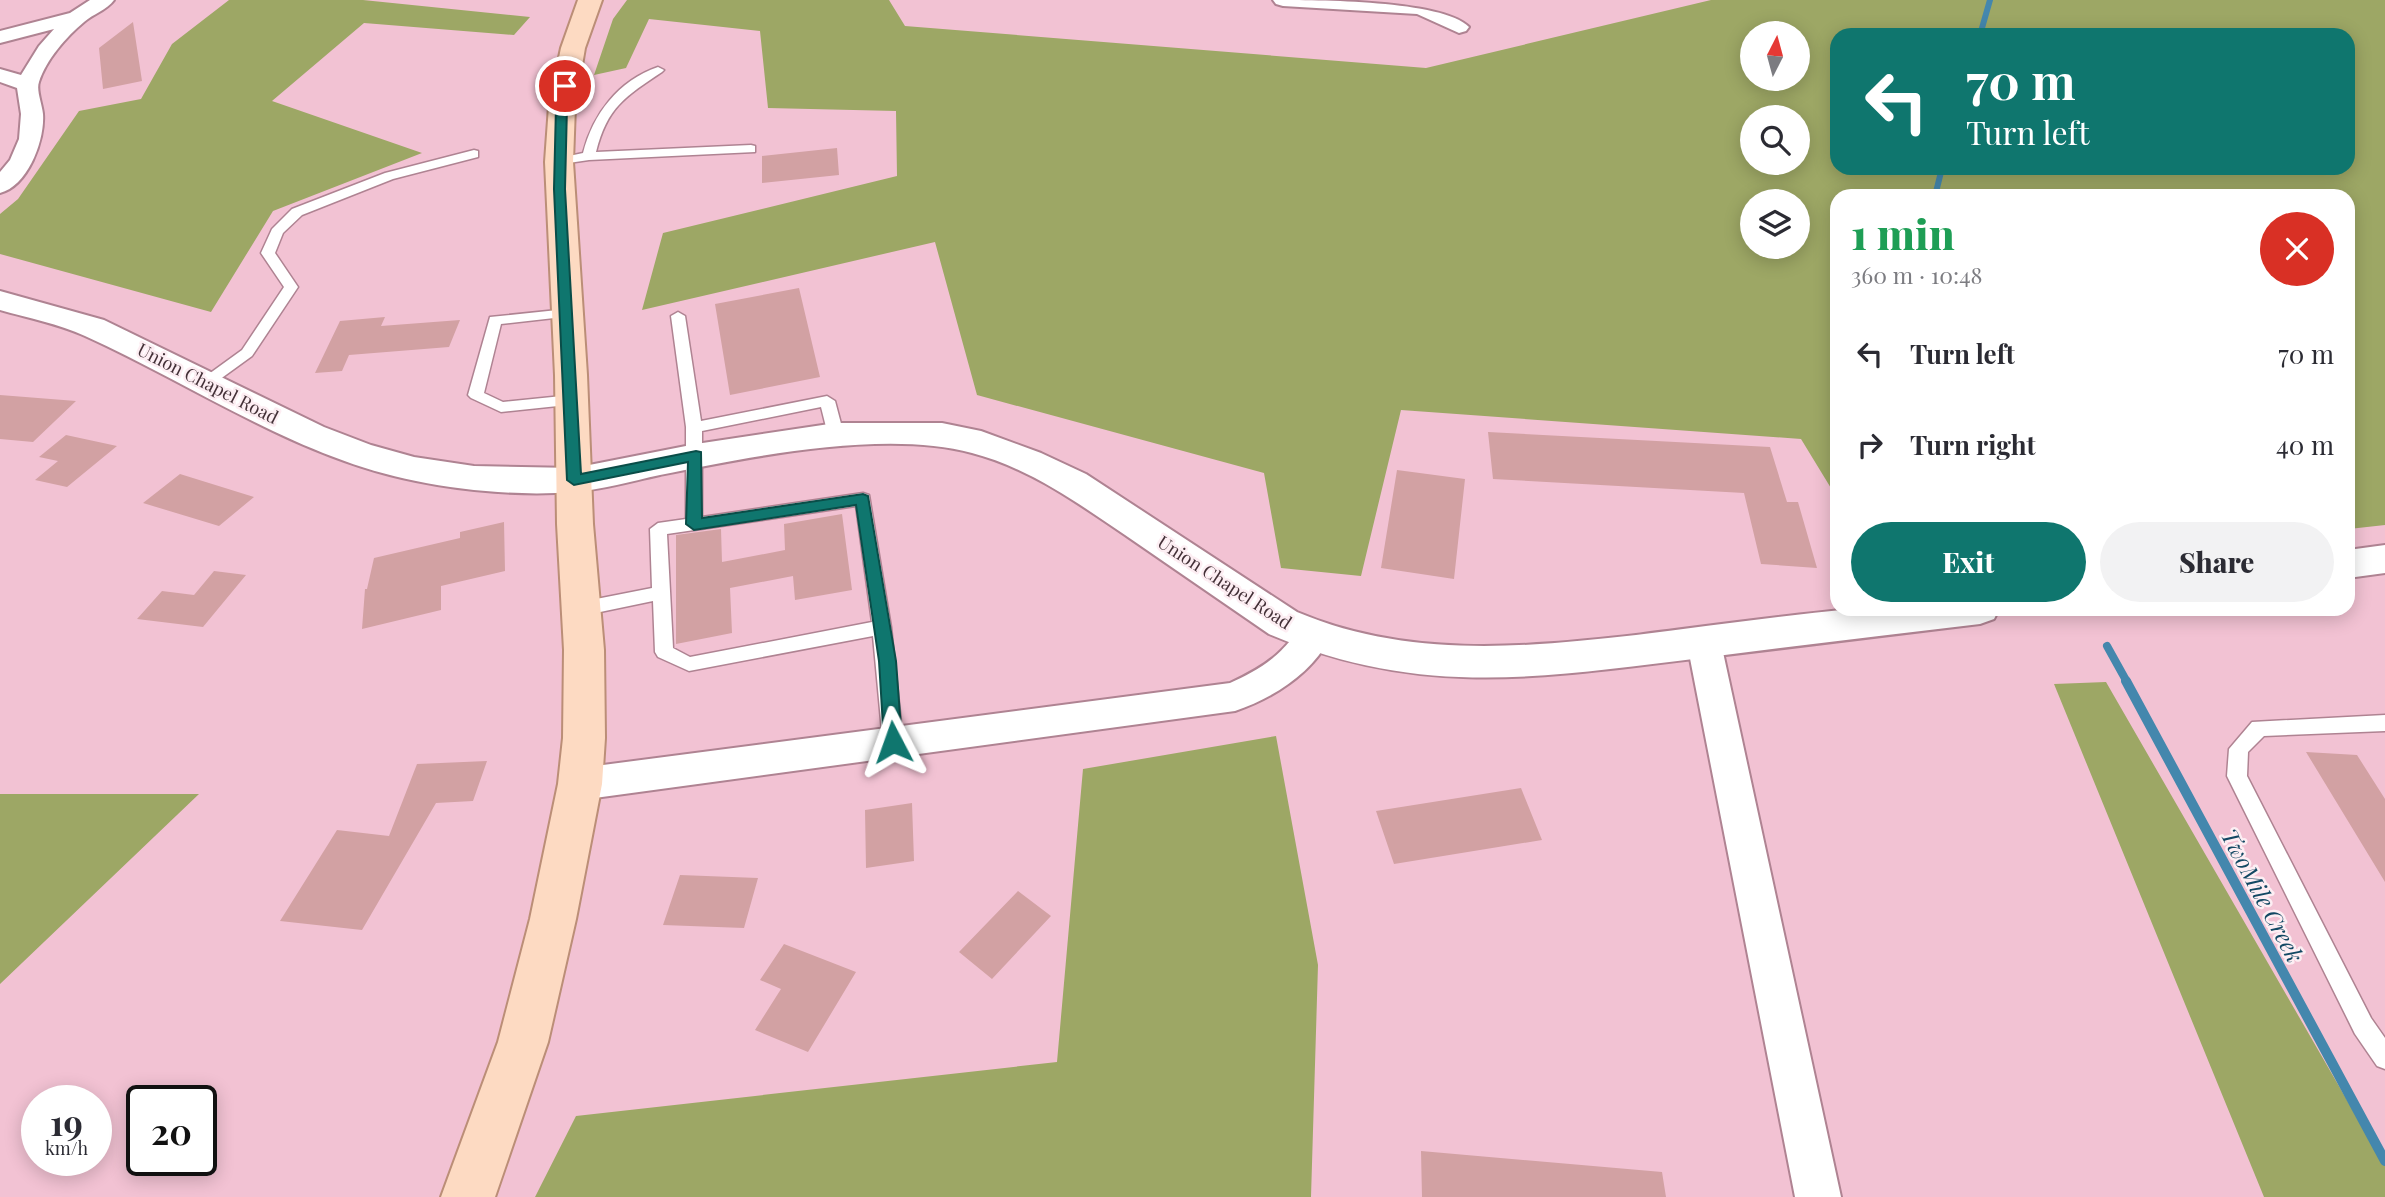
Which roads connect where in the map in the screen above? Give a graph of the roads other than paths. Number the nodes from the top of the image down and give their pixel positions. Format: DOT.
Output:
graph roads {
  1 [pos="104,0"];
  2 [pos="590,0"];
  3 [pos="1283,0"];
  4 [pos="1426,4"];
  5 [pos="77,17"];
  6 [pos="1459,27"];
  7 [pos="0,37"];
  8 [pos="658,70"];
  9 [pos="0,75"];
  10 [pos="27,84"];
  11 [pos="751,149"];
  12 [pos="474,154"];
  13 [pos="589,156"];
  14 [pos="559,162"];
  15 [pos="0,186"];
  16 [pos="0,300"];
  17 [pos="567,313"];
  18 [pos="678,316"];
  19 [pos="207,382"];
  20 [pos="572,401"];
  21 [pos="695,441"];
  22 [pos="574,480"];
  23 [pos="694,524"];
  24 [pos="661,593"];
  25 [pos="582,609"];
  26 [pos="1923,616"];
  27 [pos="882,627"];
  28 [pos="1313,638"];
  29 [pos="1704,643"];
  30 [pos="2385,723"];
  31 [pos="893,742"];
  32 [pos="580,784"];
  33 [pos="2385,1059"];
  34 [pos="468,1197"];
  35 [pos="1818,1197"];
  1 -- 5 [label="street"];
  2 -- 14 [label="main road"];
  3 -- 4 [label="street"];
  4 -- 6 [label="street"];
  5 -- 7 [label="street"];
  5 -- 10 [label="street"];
  8 -- 13 [label="lane"];
  9 -- 10 [label="street"];
  10 -- 15 [label="street"];
  11 -- 13 [label="lane"];
  12 -- 19 [label="lane"];
  13 -- 14 [label="lane"];
  14 -- 17 [label="main road"];
  16 -- 19 [label="street, Union Chapel Road"];
  17 -- 20 [label="main road"];
  17 -- 20 [label="lane"];
  18 -- 21 [label="lane"];
  19 -- 22 [label="street, Union Chapel Road"];
  20 -- 22 [label="main road"];
  21 -- 22 [label="street, Union Chapel Road"];
  21 -- 23 [label="lane"];
  21 -- 28 [label="street, Union Chapel Road"];
  22 -- 25 [label="main road"];
  23 -- 24 [label="lane"];
  23 -- 27 [label="lane"];
  24 -- 25 [label="lane"];
  24 -- 27 [label="lane"];
  25 -- 32 [label="main road"];
  26 -- 29 [label="street, Union Chapel Road"];
  27 -- 31 [label="lane"];
  28 -- 29 [label="street, Union Chapel Road"];
  28 -- 31 [label="street"];
  29 -- 35 [label="street"];
  30 -- 33 [label="lane"];
  31 -- 32 [label="street"];
  32 -- 34 [label="main road"];
}
